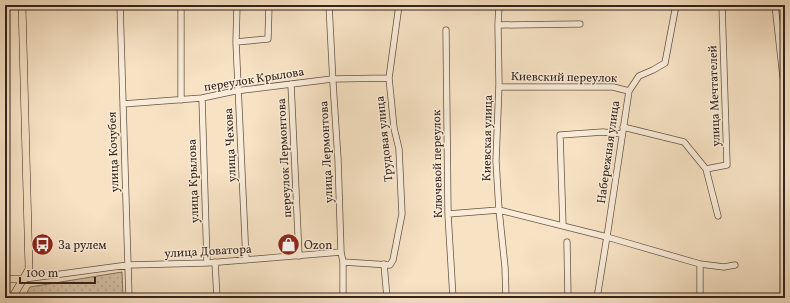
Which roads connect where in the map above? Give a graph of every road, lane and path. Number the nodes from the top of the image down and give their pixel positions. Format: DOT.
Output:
graph roads {
  1 [pos="22,5"];
  2 [pos="120,5"];
  3 [pos="180,5"];
  4 [pos="237,5"];
  5 [pos="269,5"];
  6 [pos="328,5"];
  7 [pos="399,5"];
  8 [pos="500,5"];
  9 [pos="676,5"];
  10 [pos="722,5"];
  11 [pos="774,5"];
  12 [pos="580,24"];
  13 [pos="498,25"];
  14 [pos="446,30"];
  15 [pos="236,42"];
  16 [pos="389,78"];
  17 [pos="332,79"];
  18 [pos="291,84"];
  19 [pos="499,87"];
  20 [pos="238,90"];
  21 [pos="629,91"];
  22 [pos="785,95"];
  23 [pos="202,98"];
  24 [pos="181,100"];
  25 [pos="123,104"];
  26 [pos="623,127"];
  27 [pos="622,134"];
  28 [pos="706,169"];
  29 [pos="499,210"];
  30 [pos="448,214"];
  31 [pos="718,216"];
  32 [pos="563,226"];
  33 [pos="607,237"];
  34 [pos="567,242"];
  35 [pos="341,252"];
  36 [pos="299,256"];
  37 [pos="246,260"];
  38 [pos="215,262"];
  39 [pos="343,262"];
  40 [pos="207,263"];
  41 [pos="384,264"];
  42 [pos="700,264"];
  43 [pos="128,265"];
  44 [pos="735,265"];
  45 [pos="5,279"];
  46 [pos="24,279"];
  47 [pos="12,298"];
  48 [pos="129,298"];
  49 [pos="217,298"];
  50 [pos="343,298"];
  51 [pos="387,298"];
  52 [pos="453,298"];
  53 [pos="506,298"];
  54 [pos="568,298"];
  55 [pos="597,298"];
  56 [pos="700,298"];
  1 -- 46 [label="main road"];
  2 -- 25 [label="street, улица Кочубея"];
  3 -- 24 [label="street"];
  4 -- 15 [label="street, улица Чехова"];
  5 -- 15 [label="street"];
  6 -- 17 [label="street, улица Лермонтова"];
  7 -- 16 [label="street, Трудовая улица"];
  8 -- 13 [label="street, Киевская улица"];
  9 -- 21 [label="street, Набережная улица"];
  10 -- 28 [label="street, улица Мечтателей"];
  11 -- 22 [label="street"];
  12 -- 13 [label="street"];
  13 -- 19 [label="street, Киевская улица"];
  14 -- 30 [label="street, Ключевой переулок"];
  15 -- 20 [label="street, улица Чехова"];
  16 -- 17 [label="street, переулок Крылова"];
  16 -- 41 [label="street, Трудовая улица"];
  17 -- 18 [label="street, переулок Крылова"];
  17 -- 35 [label="street, улица Лермонтова"];
  18 -- 20 [label="street, переулок Крылова"];
  18 -- 36 [label="street, переулок Лермонтова"];
  19 -- 21 [label="street, Киевский переулок"];
  19 -- 29 [label="street, Киевская улица"];
  20 -- 23 [label="street, переулок Крылова"];
  20 -- 37 [label="street, улица Чехова"];
  21 -- 26 [label="street, Набережная улица"];
  23 -- 24 [label="street, переулок Крылова"];
  23 -- 40 [label="street, улица Крылова"];
  24 -- 25 [label="street, переулок Крылова"];
  25 -- 43 [label="street, улица Кочубея"];
  26 -- 27 [label="street, Набережная улица"];
  26 -- 28 [label="street"];
  27 -- 32 [label="street"];
  27 -- 33 [label="street, Набережная улица"];
  28 -- 31 [label="street"];
  29 -- 30 [label="street"];
  29 -- 32 [label="street"];
  29 -- 53 [label="street, Киевская улица"];
  30 -- 52 [label="street, Ключевой переулок"];
  32 -- 33 [label="street"];
  33 -- 42 [label="street"];
  33 -- 55 [label="street, Набережная улица"];
  34 -- 54 [label="street"];
  35 -- 36 [label="street, улица Доватора"];
  35 -- 39 [label="street, улица Лермонтова"];
  36 -- 37 [label="street, улица Доватора"];
  37 -- 38 [label="street, улица Доватора"];
  38 -- 40 [label="street, улица Доватора"];
  38 -- 49 [label="street"];
  39 -- 41 [label="street"];
  39 -- 50 [label="street, улица Лермонтова"];
  40 -- 43 [label="street, улица Доватора"];
  41 -- 51 [label="street"];
  42 -- 44 [label="street"];
  42 -- 56 [label="street"];
  43 -- 46 [label="street, улица Доватора"];
  43 -- 48 [label="street, улица Кочубея"];
  45 -- 46 [label="main road, улица Доватора"];
  46 -- 47 [label="main road"];
}
